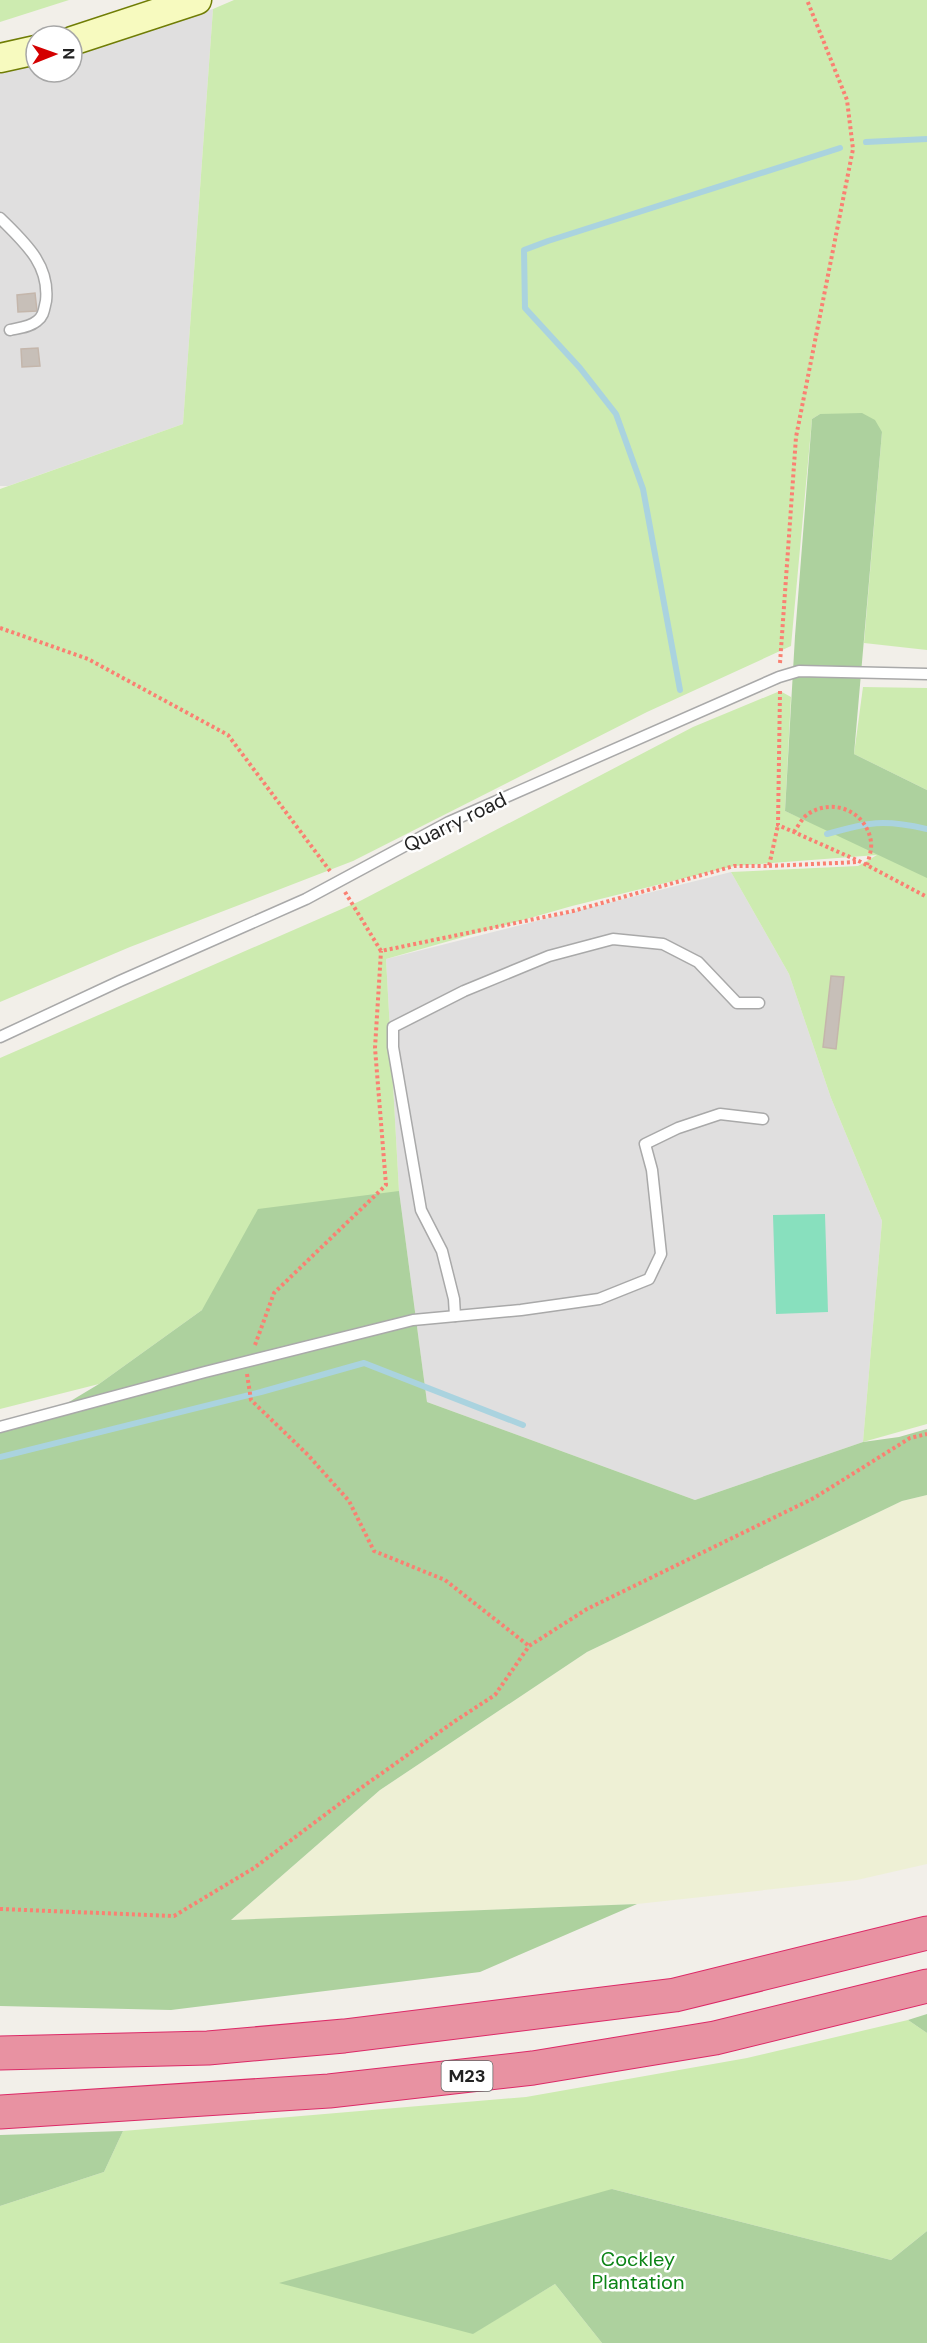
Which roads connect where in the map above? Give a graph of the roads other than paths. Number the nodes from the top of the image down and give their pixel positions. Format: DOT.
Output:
graph roads {
  1 [pos="197,0"];
  2 [pos="84,37"];
  3 [pos="24,53"];
  4 [pos="0,58"];
  5 [pos="0,218"];
  6 [pos="10,330"];
  7 [pos="927,674"];
  8 [pos="759,1003"];
  9 [pos="0,1037"];
  10 [pos="763,1119"];
  11 [pos="455,1316"];
  12 [pos="0,1426"];
  13 [pos="927,1933"];
  14 [pos="927,1986"];
  15 [pos="0,2053"];
  16 [pos="0,2112"];
  1 -- 2 [label="street"];
  3 -- 4 [label="street"];
  5 -- 6 [label="lane"];
  7 -- 9 [label="lane, Quarry road"];
  8 -- 11 [label="lane"];
  10 -- 11 [label="lane"];
  11 -- 12 [label="lane"];
  13 -- 15 [label="highway"];
  14 -- 16 [label="highway, M23"];
}
